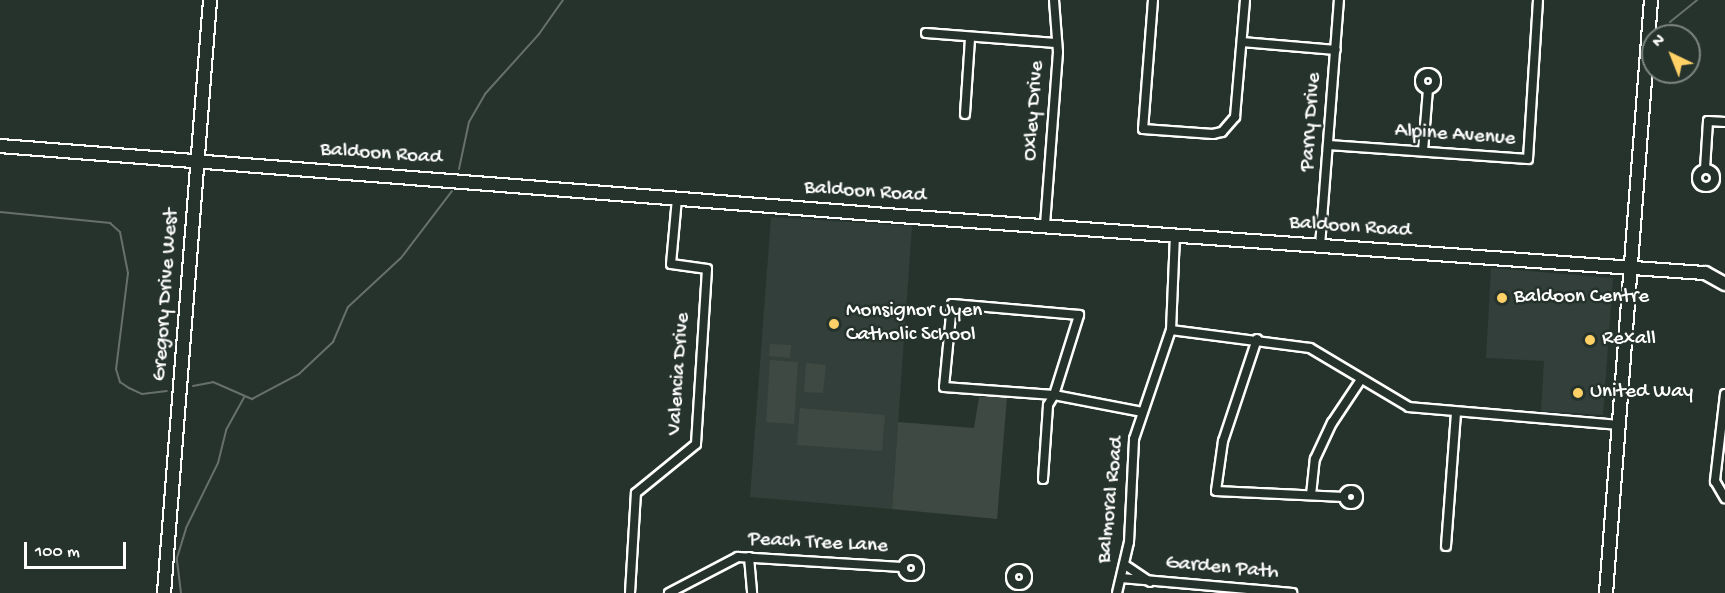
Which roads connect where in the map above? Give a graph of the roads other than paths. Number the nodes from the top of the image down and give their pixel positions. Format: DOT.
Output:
graph roads {
  1 [pos="210,0"];
  2 [pos="1054,0"];
  3 [pos="1153,0"];
  4 [pos="1245,0"];
  5 [pos="1339,0"];
  6 [pos="1538,0"];
  7 [pos="1650,0"];
  8 [pos="926,33"];
  9 [pos="970,38"];
  10 [pos="1242,42"];
  11 [pos="1056,43"];
  12 [pos="1335,50"];
  13 [pos="1428,89"];
  14 [pos="965,114"];
  15 [pos="1725,122"];
  16 [pos="1329,145"];
  17 [pos="0,146"];
  18 [pos="1423,151"];
  19 [pos="197,161"];
  20 [pos="1705,169"];
  21 [pos="677,198"];
  22 [pos="1045,225"];
  23 [pos="1175,235"];
  24 [pos="1320,246"];
  25 [pos="1629,268"];
  26 [pos="1725,284"];
  27 [pos="1171,330"];
  28 [pos="1257,339"];
  29 [pos="1360,381"];
  30 [pos="1725,394"];
  31 [pos="1054,395"];
  32 [pos="1724,408"];
  33 [pos="1142,412"];
  34 [pos="1456,414"];
  35 [pos="1618,425"];
  36 [pos="1043,479"];
  37 [pos="1311,495"];
  38 [pos="1344,497"];
  39 [pos="1725,498"];
  40 [pos="1446,546"];
  41 [pos="748,556"];
  42 [pos="1125,565"];
  43 [pos="902,567"];
  44 [pos="1121,578"];
  45 [pos="1150,582"];
  46 [pos="632,592"];
  47 [pos="164,593"];
  48 [pos="669,593"];
  49 [pos="752,593"];
  50 [pos="1117,593"];
  51 [pos="1292,593"];
  52 [pos="1606,593"];
  1 -- 19 [label="street, Gregory Drive West"];
  2 -- 11 [label="street, Oxley Drive"];
  3 -- 10 [label="street"];
  4 -- 10 [label="street"];
  5 -- 12 [label="street, Parry Drive"];
  6 -- 18 [label="street, Alpine Avenue"];
  7 -- 25 [label="street"];
  8 -- 9 [label="street"];
  9 -- 11 [label="street"];
  9 -- 14 [label="street"];
  10 -- 12 [label="street"];
  11 -- 22 [label="street, Oxley Drive"];
  12 -- 16 [label="street, Parry Drive"];
  13 -- 18 [label="street"];
  15 -- 20 [label="street"];
  16 -- 18 [label="street, Alpine Avenue"];
  16 -- 24 [label="street, Parry Drive"];
  17 -- 19 [label="street, Baldoon Road"];
  19 -- 21 [label="street, Baldoon Road"];
  19 -- 47 [label="street, Gregory Drive West"];
  21 -- 22 [label="street, Baldoon Road"];
  21 -- 46 [label="street, Valencia Drive"];
  22 -- 23 [label="street, Baldoon Road"];
  23 -- 24 [label="street, Baldoon Road"];
  23 -- 27 [label="street, Balmoral Road"];
  24 -- 25 [label="street, Baldoon Road"];
  25 -- 26 [label="street, Baldoon Road"];
  25 -- 35 [label="street"];
  27 -- 28 [label="street"];
  27 -- 33 [label="street, Balmoral Road"];
  28 -- 29 [label="street"];
  28 -- 37 [label="street"];
  29 -- 34 [label="street"];
  29 -- 37 [label="street"];
  30 -- 32 [label="street"];
  31 -- 31 [label="street"];
  31 -- 33 [label="street"];
  31 -- 36 [label="street"];
  32 -- 39 [label="street"];
  33 -- 42 [label="street, Balmoral Road"];
  34 -- 35 [label="street"];
  34 -- 40 [label="street"];
  35 -- 52 [label="street"];
  37 -- 38 [label="street"];
  41 -- 43 [label="street, Peach Tree Lane"];
  41 -- 48 [label="street, Peach Tree Lane"];
  41 -- 49 [label="street"];
  42 -- 44 [label="street, Balmoral Road"];
  42 -- 45 [label="street, Garden Path"];
  44 -- 45 [label="street, Garden Path"];
  44 -- 50 [label="street, Balmoral Road"];
  45 -- 51 [label="street, Garden Path"];
}
